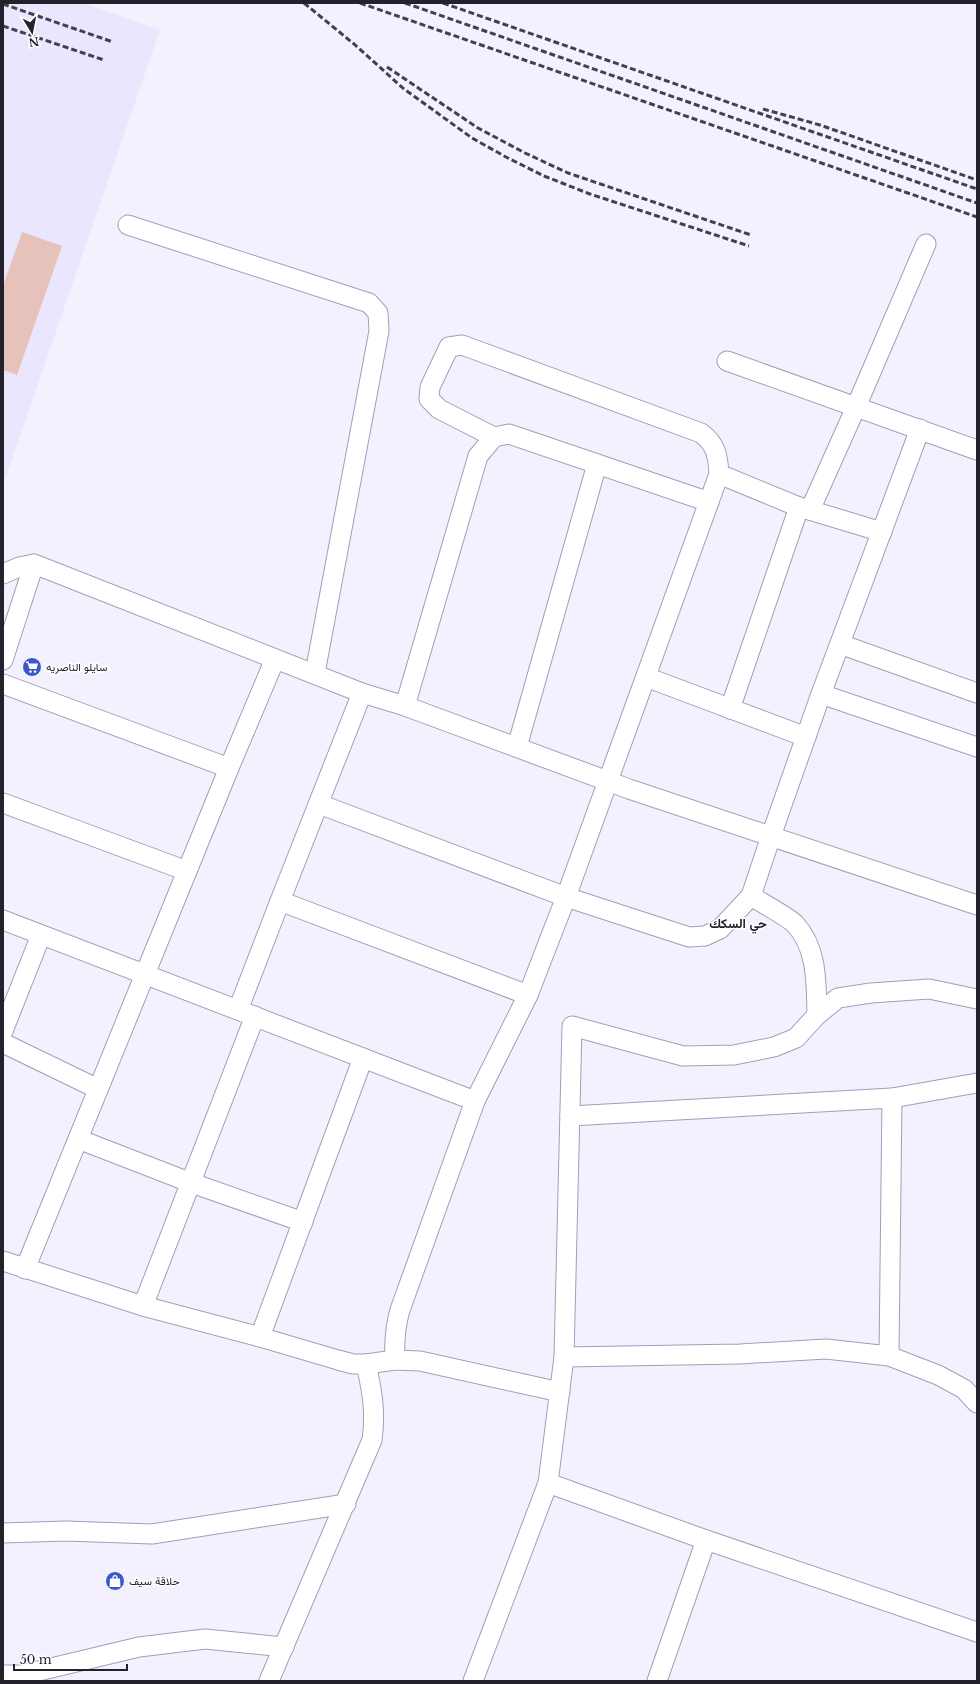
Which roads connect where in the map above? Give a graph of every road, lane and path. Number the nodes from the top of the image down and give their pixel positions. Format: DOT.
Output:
graph roads {
  1 [pos="128,225"];
  2 [pos="926,244"];
  3 [pos="727,361"];
  4 [pos="856,407"];
  5 [pos="920,430"];
  6 [pos="494,437"];
  7 [pos="977,450"];
  8 [pos="597,464"];
  9 [pos="719,474"];
  10 [pos="709,502"];
  11 [pos="805,508"];
  12 [pos="882,532"];
  13 [pos="34,564"];
  14 [pos="3,574"];
  15 [pos="840,644"];
  16 [pos="275,659"];
  17 [pos="3,660"];
  18 [pos="315,673"];
  19 [pos="646,677"];
  20 [pos="3,684"];
  21 [pos="362,693"];
  22 [pos="977,693"];
  23 [pos="821,694"];
  24 [pos="405,706"];
  25 [pos="730,709"];
  26 [pos="806,737"];
  27 [pos="517,747"];
  28 [pos="977,747"];
  29 [pos="229,768"];
  30 [pos="608,781"];
  31 [pos="3,803"];
  32 [pos="319,804"];
  33 [pos="771,836"];
  34 [pos="187,871"];
  35 [pos="751,896"];
  36 [pos="566,897"];
  37 [pos="280,901"];
  38 [pos="977,905"];
  39 [pos="3,920"];
  40 [pos="41,935"];
  41 [pos="145,975"];
  42 [pos="528,995"];
  43 [pos="977,999"];
  44 [pos="247,1013"];
  45 [pos="817,1015"];
  46 [pos="3,1031"];
  47 [pos="3,1044"];
  48 [pos="363,1058"];
  49 [pos="977,1083"];
  50 [pos="98,1089"];
  51 [pos="892,1098"];
  52 [pos="475,1101"];
  53 [pos="570,1116"];
  54 [pos="78,1139"];
  55 [pos="190,1182"];
  56 [pos="303,1222"];
  57 [pos="3,1261"];
  58 [pos="25,1269"];
  59 [pos="143,1306"];
  60 [pos="260,1337"];
  61 [pos="889,1356"];
  62 [pos="564,1357"];
  63 [pos="395,1360"];
  64 [pos="366,1364"];
  65 [pos="560,1392"];
  66 [pos="977,1403"];
  67 [pos="548,1483"];
  68 [pos="346,1504"];
  69 [pos="3,1532"];
  70 [pos="706,1540"];
  71 [pos="977,1632"];
  72 [pos="284,1647"];
  73 [pos="3,1675"];
  74 [pos="269,1681"];
  75 [pos="473,1681"];
  76 [pos="657,1681"];
  1 -- 18 [label="street"];
  2 -- 4 [label="street"];
  3 -- 4 [label="street"];
  4 -- 5 [label="street"];
  4 -- 11 [label="street"];
  5 -- 7 [label="street"];
  5 -- 12 [label="street"];
  6 -- 8 [label="street"];
  6 -- 9 [label="street"];
  6 -- 24 [label="street"];
  8 -- 10 [label="street"];
  8 -- 27 [label="street"];
  9 -- 10 [label="street"];
  9 -- 11 [label="street"];
  10 -- 19 [label="street"];
  11 -- 12 [label="street"];
  11 -- 25 [label="street"];
  12 -- 15 [label="street"];
  13 -- 14 [label="street"];
  13 -- 16 [label="street"];
  13 -- 17 [label="street"];
  15 -- 22 [label="street"];
  15 -- 23 [label="street"];
  16 -- 18 [label="street"];
  16 -- 29 [label="street"];
  18 -- 21 [label="street"];
  19 -- 25 [label="street"];
  19 -- 30 [label="street"];
  20 -- 29 [label="street"];
  21 -- 24 [label="street"];
  21 -- 32 [label="street"];
  23 -- 26 [label="street"];
  23 -- 28 [label="street"];
  24 -- 27 [label="street"];
  25 -- 26 [label="street"];
  26 -- 33 [label="street"];
  27 -- 30 [label="street"];
  29 -- 34 [label="street"];
  30 -- 33 [label="street"];
  30 -- 36 [label="street"];
  31 -- 34 [label="street"];
  32 -- 36 [label="street"];
  32 -- 37 [label="street"];
  33 -- 35 [label="street"];
  33 -- 38 [label="street"];
  34 -- 41 [label="street"];
  35 -- 36 [label="street"];
  35 -- 45 [label="street"];
  36 -- 42 [label="street"];
  37 -- 42 [label="street"];
  37 -- 44 [label="street"];
  39 -- 40 [label="street"];
  40 -- 41 [label="street"];
  40 -- 46 [label="street"];
  41 -- 44 [label="street"];
  41 -- 50 [label="street"];
  42 -- 52 [label="street"];
  43 -- 45 [label="street"];
  44 -- 48 [label="street"];
  44 -- 55 [label="street"];
  45 -- 53 [label="street"];
  47 -- 50 [label="street"];
  48 -- 52 [label="street"];
  48 -- 56 [label="street"];
  49 -- 51 [label="street"];
  50 -- 54 [label="street"];
  51 -- 53 [label="street"];
  51 -- 61 [label="street"];
  52 -- 63 [label="street"];
  53 -- 62 [label="street"];
  54 -- 55 [label="street"];
  54 -- 58 [label="street"];
  55 -- 56 [label="street"];
  55 -- 59 [label="street"];
  56 -- 60 [label="street"];
  57 -- 58 [label="street"];
  58 -- 59 [label="street"];
  59 -- 60 [label="street"];
  60 -- 64 [label="street"];
  61 -- 62 [label="street"];
  61 -- 66 [label="street"];
  62 -- 65 [label="street"];
  63 -- 64 [label="street"];
  63 -- 65 [label="street"];
  64 -- 68 [label="street"];
  65 -- 67 [label="street"];
  67 -- 70 [label="street"];
  67 -- 75 [label="street"];
  68 -- 69 [label="street"];
  68 -- 72 [label="street"];
  70 -- 71 [label="street"];
  70 -- 76 [label="street"];
  72 -- 73 [label="street"];
  72 -- 74 [label="street"];
}
